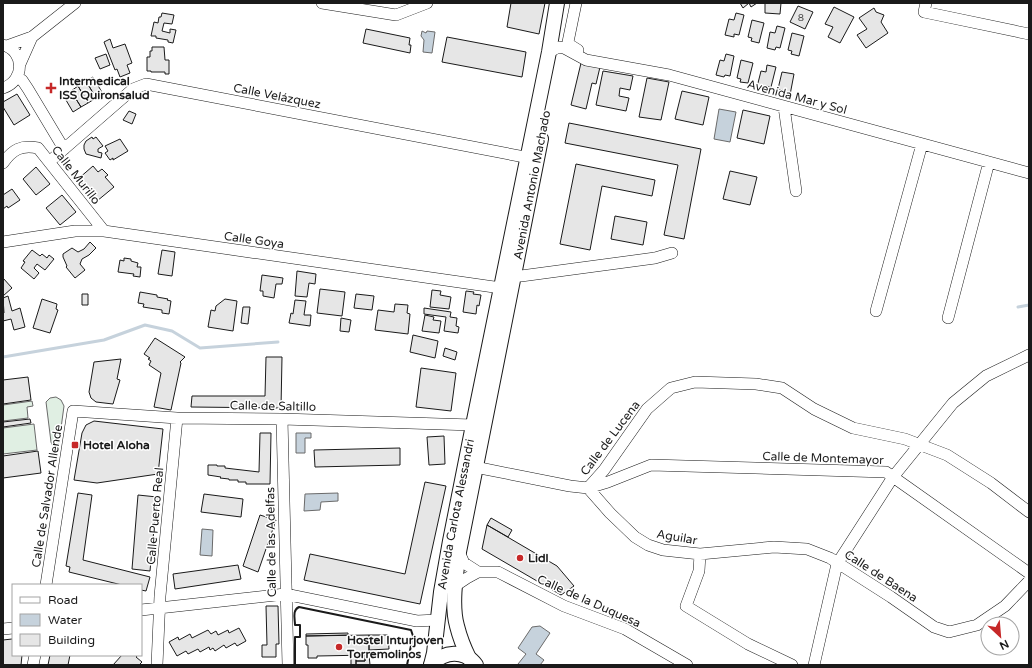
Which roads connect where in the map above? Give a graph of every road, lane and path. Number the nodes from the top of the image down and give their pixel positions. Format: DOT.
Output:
graph roads {
  1 [pos="75,3"];
  2 [pos="322,3"];
  3 [pos="427,3"];
  4 [pos="557,3"];
  5 [pos="567,3"];
  6 [pos="576,3"];
  7 [pos="926,3"];
  8 [pos="339,5"];
  9 [pos="1029,34"];
  10 [pos="32,37"];
  11 [pos="5,46"];
  12 [pos="554,49"];
  13 [pos="591,55"];
  14 [pos="20,64"];
  15 [pos="17,78"];
  16 [pos="3,88"];
  17 [pos="784,107"];
  18 [pos="922,144"];
  19 [pos="64,149"];
  20 [pos="532,158"];
  21 [pos="49,162"];
  22 [pos="989,162"];
  23 [pos="3,163"];
  24 [pos="1029,173"];
  25 [pos="796,191"];
  26 [pos="104,231"];
  27 [pos="3,242"];
  28 [pos="672,253"];
  29 [pos="514,275"];
  30 [pos="501,288"];
  31 [pos="876,311"];
  32 [pos="948,318"];
  33 [pos="1029,355"];
  34 [pos="490,366"];
  35 [pos="73,411"];
  36 [pos="177,418"];
  37 [pos="282,419"];
  38 [pos="472,425"];
  39 [pos="921,444"];
  40 [pos="475,468"];
  41 [pos="893,477"];
  42 [pos="588,488"];
  43 [pos="1029,512"];
  44 [pos="459,552"];
  45 [pos="700,554"];
  46 [pos="837,564"];
  47 [pos="478,572"];
  48 [pos="1029,573"];
  49 [pos="1029,581"];
  50 [pos="46,584"];
  51 [pos="455,586"];
  52 [pos="285,594"];
  53 [pos="159,608"];
  54 [pos="142,610"];
  55 [pos="437,620"];
  56 [pos="473,662"];
  57 [pos="157,665"];
  58 [pos="288,665"];
  59 [pos="431,665"];
  60 [pos="686,665"];
  61 [pos="792,665"];
  62 [pos="814,665"];
  1 -- 10 [label="street"];
  2 -- 8 [label="street"];
  3 -- 8 [label="street"];
  4 -- 12 [label="main road, Avenida Antonio Machado"];
  5 -- 12 [label="main road, Avenida Antonio Machado"];
  6 -- 13 [label="street"];
  7 -- 9 [label="street"];
  10 -- 11 [label="street"];
  10 -- 14 [label="street"];
  11 -- 14 [label="street"];
  12 -- 17 [label="street, Avenida Mar y Sol"];
  12 -- 20 [label="main road, Avenida Antonio Machado"];
  14 -- 15 [label="street"];
  15 -- 16 [label="street"];
  15 -- 19 [label="street"];
  17 -- 18 [label="street, Avenida Mar y Sol"];
  17 -- 25 [label="street"];
  18 -- 22 [label="street, Avenida Mar y Sol"];
  18 -- 31 [label="street"];
  19 -- 20 [label="street, Calle Velázquez"];
  19 -- 21 [label="street, Calle Velázquez"];
  20 -- 29 [label="main road, Avenida Antonio Machado"];
  20 -- 30 [label="main road, Avenida Antonio Machado"];
  21 -- 23 [label="street, Calle Murillo"];
  21 -- 26 [label="street, Calle Murillo"];
  22 -- 24 [label="street, Avenida Mar y Sol"];
  22 -- 32 [label="street"];
  26 -- 27 [label="street, Calle Goya"];
  26 -- 30 [label="street, Calle Goya"];
  28 -- 29 [label="street"];
  29 -- 34 [label="main road, Avenida Antonio Machado"];
  30 -- 34 [label="main road, Avenida Antonio Machado"];
  33 -- 39 [label="street"];
  34 -- 38 [label="main road, Avenida Carlota Alessandri"];
  34 -- 40 [label="main road, Avenida Carlota Alessandri"];
  35 -- 36 [label="street, Calle de Saltillo"];
  35 -- 50 [label="street, Calle de Salvador Allende"];
  36 -- 37 [label="street, Calle de Saltillo"];
  36 -- 53 [label="street, Calle Puerto Real"];
  37 -- 38 [label="street, Calle de Saltillo"];
  37 -- 52 [label="street, Calle de las Adelfas"];
  38 -- 55 [label="main road, Avenida Carlota Alessandri"];
  39 -- 41 [label="street"];
  39 -- 42 [label="street, Calle de Lucena"];
  39 -- 43 [label="street"];
  40 -- 42 [label="street"];
  40 -- 44 [label="main road, Avenida Carlota Alessandri"];
  41 -- 42 [label="street, Calle de Montemayor"];
  41 -- 46 [label="street"];
  41 -- 48 [label="street, Calle de Montemayor"];
  42 -- 45 [label="street, Aguilar"];
  44 -- 47 [label="street"];
  44 -- 51 [label="main road, Avenida Carlota Alessandri"];
  45 -- 46 [label="street, Calle de Baena"];
  45 -- 61 [label="street, Aguilar"];
  46 -- 49 [label="street, Calle de Baena"];
  46 -- 62 [label="street"];
  47 -- 51 [label="street"];
  47 -- 60 [label="street, Calle de la Duquesa"];
  51 -- 56 [label="main road, Avenida Carlota Alessandri"];
  52 -- 53 [label="street"];
  52 -- 55 [label="street"];
  52 -- 58 [label="street, Calle de las Adelfas"];
  53 -- 54 [label="street"];
  53 -- 57 [label="street, Calle Puerto Real"];
  55 -- 59 [label="main road, Avenida Carlota Alessandri"];
  56 -- 59 [label="main road"];
}
